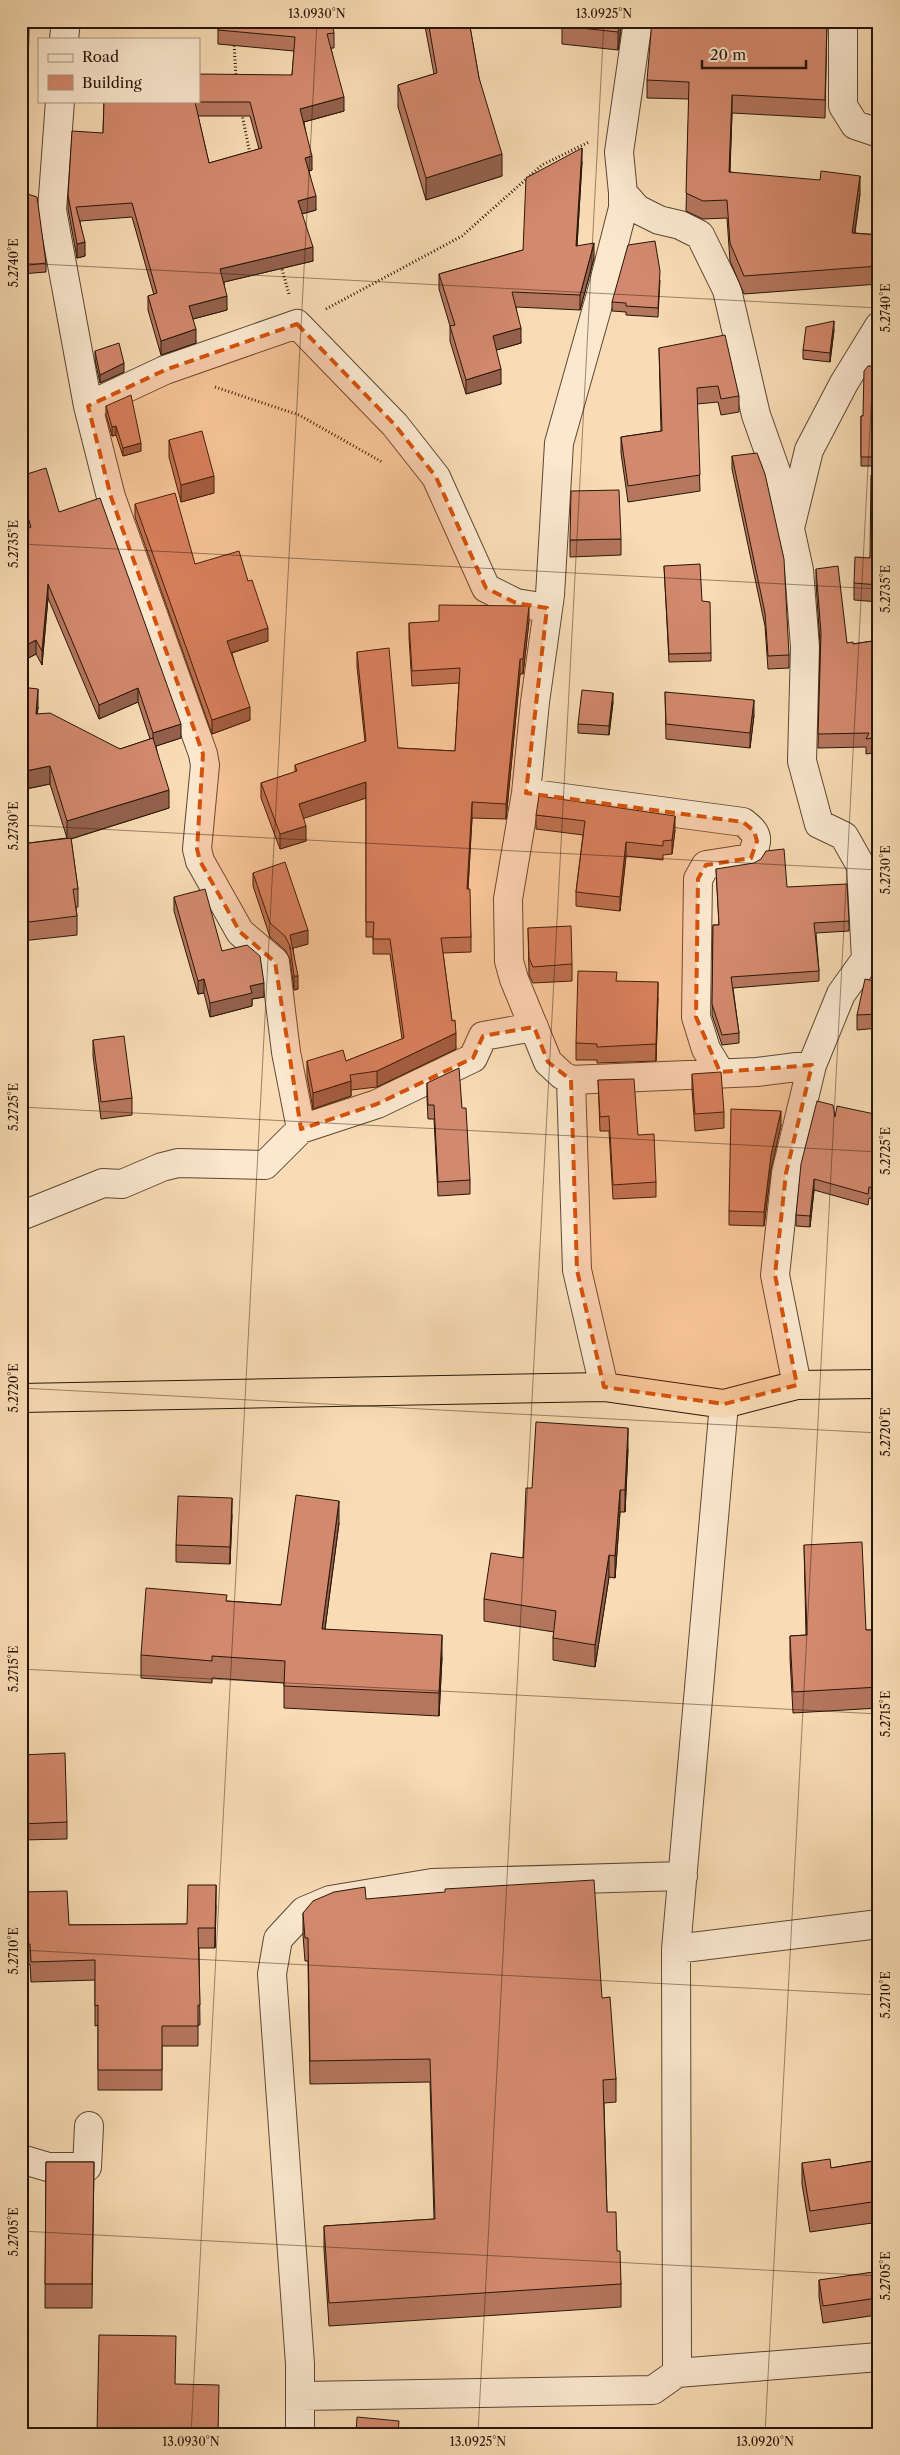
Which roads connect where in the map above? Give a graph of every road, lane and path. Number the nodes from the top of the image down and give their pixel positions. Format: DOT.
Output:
graph roads {
  1 [pos="66,21"];
  2 [pos="638,21"];
  3 [pos="844,21"];
  4 [pos="64,38"];
  5 [pos="234,41"];
  6 [pos="236,80"];
  7 [pos="60,102"];
  8 [pos="240,107"];
  9 [pos="623,125"];
  10 [pos="879,133"];
  11 [pos="252,162"];
  12 [pos="623,193"];
  13 [pos="279,257"];
  14 [pos="297,324"];
  15 [pos="879,326"];
  16 [pos="165,370"];
  17 [pos="88,406"];
  18 [pos="384,463"];
  19 [pos="790,530"];
  20 [pos="547,608"];
  21 [pos="526,793"];
  22 [pos="534,1027"];
  23 [pos="812,1065"];
  24 [pos="720,1072"];
  25 [pos="570,1080"];
  26 [pos="301,1128"];
  27 [pos="21,1216"];
  28 [pos="879,1384"];
  29 [pos="797,1385"];
  30 [pos="604,1387"];
  31 [pos="21,1398"];
  32 [pos="724,1404"];
  33 [pos="682,1876"];
  34 [pos="879,1924"];
  35 [pos="676,1949"];
  36 [pos="89,2126"];
  37 [pos="21,2159"];
  38 [pos="879,2357"];
  39 [pos="677,2373"];
  40 [pos="302,2396"];
  41 [pos="300,2434"];
  1 -- 4 [label="street"];
  2 -- 9 [label="street"];
  3 -- 10 [label="street"];
  5 -- 6 [label="path"];
  7 -- 17 [label="street"];
  8 -- 11 [label="path"];
  9 -- 12 [label="street"];
  9 -- 14 [label="path"];
  12 -- 19 [label="street"];
  12 -- 20 [label="street"];
  13 -- 14 [label="path"];
  14 -- 16 [label="street"];
  14 -- 20 [label="street"];
  15 -- 19 [label="street"];
  16 -- 17 [label="street"];
  16 -- 18 [label="path"];
  17 -- 26 [label="street"];
  19 -- 23 [label="street"];
  20 -- 21 [label="street"];
  21 -- 22 [label="street"];
  21 -- 24 [label="street"];
  22 -- 25 [label="street"];
  22 -- 26 [label="street"];
  23 -- 24 [label="street"];
  23 -- 29 [label="street"];
  24 -- 25 [label="street"];
  25 -- 30 [label="street"];
  26 -- 27 [label="street"];
  28 -- 29 [label="highway"];
  29 -- 32 [label="highway"];
  30 -- 31 [label="highway"];
  30 -- 32 [label="highway"];
  32 -- 33 [label="street"];
  33 -- 35 [label="street"];
  33 -- 40 [label="street"];
  34 -- 35 [label="street"];
  35 -- 39 [label="street"];
  36 -- 37 [label="street"];
  38 -- 39 [label="street"];
  39 -- 40 [label="street"];
  40 -- 41 [label="street"];
}
